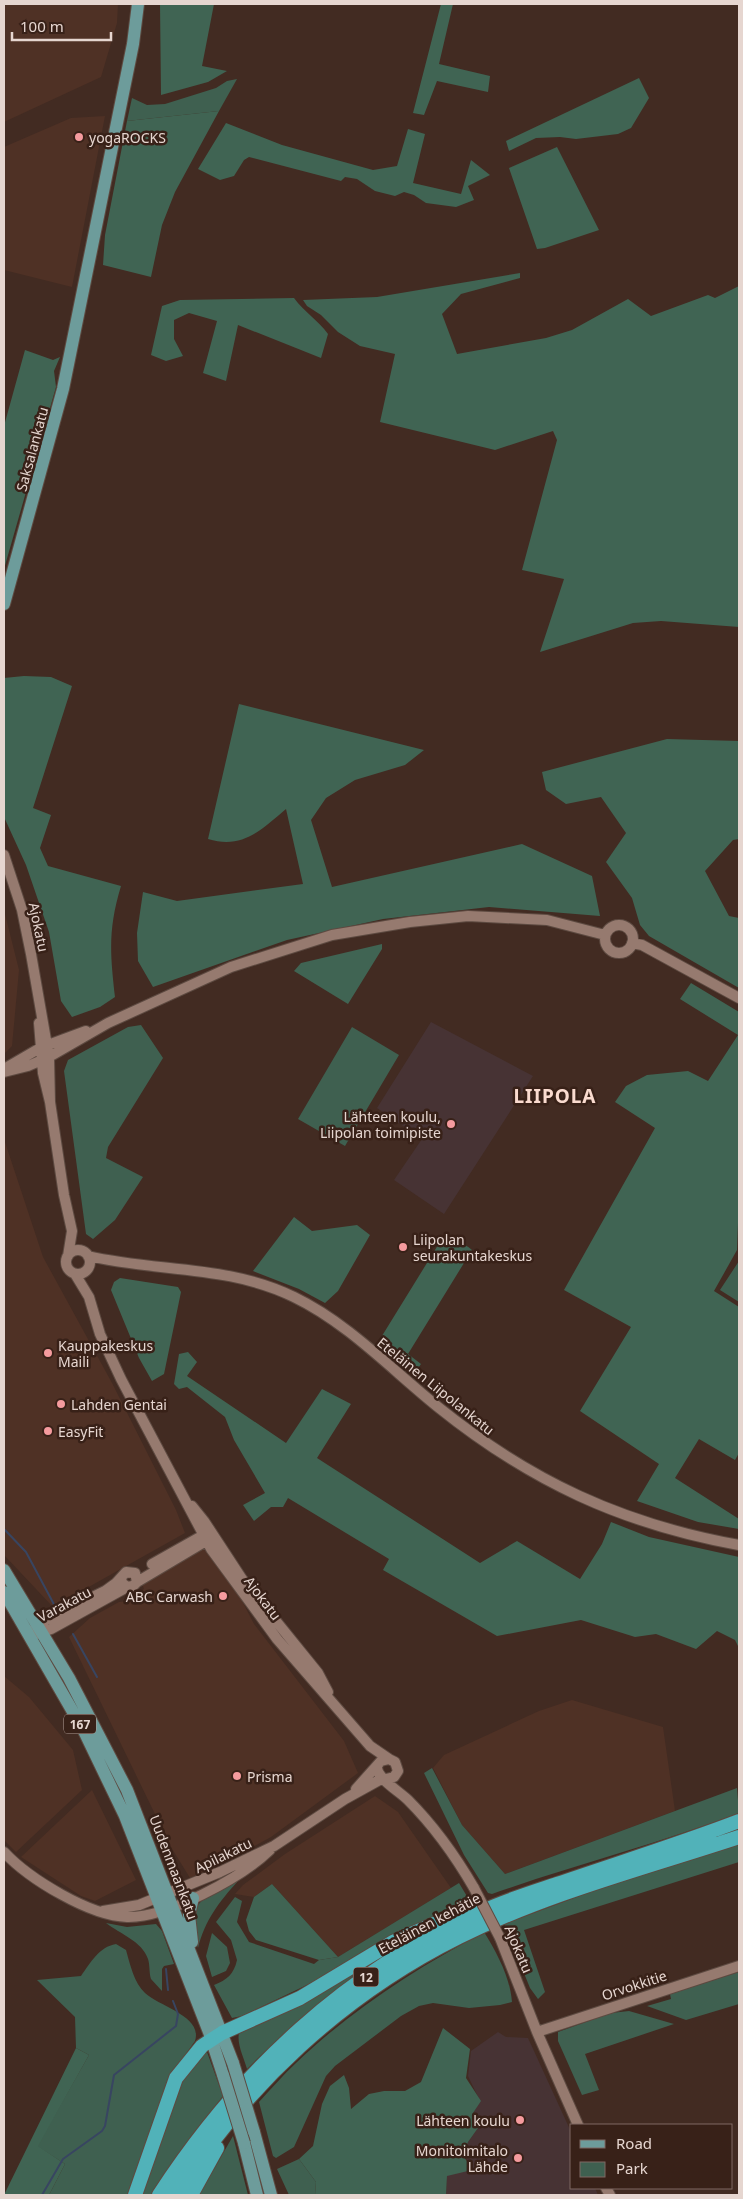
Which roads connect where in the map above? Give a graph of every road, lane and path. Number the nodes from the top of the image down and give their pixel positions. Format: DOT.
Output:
graph roads {
  1 [pos="138,4"];
  2 [pos="4,604"];
  3 [pos="4,855"];
  4 [pos="605,935"];
  5 [pos="632,943"];
  6 [pos="739,998"];
  7 [pos="108,1023"];
  8 [pos="44,1047"];
  9 [pos="45,1059"];
  10 [pos="4,1070"];
  11 [pos="72,1231"];
  12 [pos="86,1254"];
  13 [pos="68,1256"];
  14 [pos="116,1261"];
  15 [pos="88,1269"];
  16 [pos="75,1274"];
  17 [pos="89,1297"];
  18 [pos="208,1535"];
  19 [pos="739,1545"];
  20 [pos="4,1570"];
  21 [pos="132,1571"];
  22 [pos="124,1582"];
  23 [pos="137,1582"];
  24 [pos="4,1592"];
  25 [pos="45,1626"];
  26 [pos="30,1634"];
  27 [pos="382,1763"];
  28 [pos="388,1777"];
  29 [pos="345,1799"];
  30 [pos="739,1821"];
  31 [pos="739,1837"];
  32 [pos="274,1846"];
  33 [pos="4,1852"];
  34 [pos="641,1855"];
  35 [pos="162,1895"];
  36 [pos="193,1898"];
  37 [pos="167,1908"];
  38 [pos="103,1911"];
  39 [pos="195,1964"];
  40 [pos="739,1966"];
  41 [pos="536,2032"];
  42 [pos="216,2036"];
  43 [pos="307,2039"];
  44 [pos="578,2124"];
  45 [pos="135,2195"];
  46 [pos="159,2195"];
  47 [pos="175,2195"];
  48 [pos="191,2195"];
  49 [pos="257,2195"];
  50 [pos="271,2195"];
  1 -- 2 [label="main road, Saksalankatu"];
  3 -- 8 [label="street, Ajokatu"];
  4 -- 5 [label="street"];
  4 -- 5 [label="street"];
  4 -- 7 [label="street"];
  5 -- 6 [label="street"];
  7 -- 8 [label="street"];
  7 -- 9 [label="street"];
  8 -- 9 [label="street, Ajokatu"];
  8 -- 10 [label="street"];
  9 -- 10 [label="street"];
  9 -- 11 [label="street, Ajokatu"];
  11 -- 12 [label="street, Ajokatu"];
  11 -- 13 [label="street, Ajokatu"];
  12 -- 13 [label="street"];
  12 -- 14 [label="street, Eteläinen Liipolankatu"];
  12 -- 15 [label="street"];
  13 -- 16 [label="street"];
  14 -- 15 [label="street, Eteläinen Liipolankatu"];
  14 -- 19 [label="street, Eteläinen Liipolankatu"];
  15 -- 16 [label="street"];
  15 -- 17 [label="street, Ajokatu"];
  16 -- 17 [label="street, Ajokatu"];
  17 -- 18 [label="street, Ajokatu"];
  18 -- 21 [label="street"];
  18 -- 23 [label="street"];
  18 -- 27 [label="street, Ajokatu"];
  20 -- 25 [label="main road, Uudenmaankatu / 167"];
  21 -- 22 [label="street"];
  21 -- 23 [label="street"];
  22 -- 23 [label="street"];
  22 -- 25 [label="street, Varakatu"];
  24 -- 26 [label="main road, Uudenmaankatu / 167"];
  25 -- 26 [label="street, Varakatu"];
  25 -- 35 [label="main road, Uudenmaankatu / 167"];
  26 -- 35 [label="main road, Uudenmaankatu / 167"];
  27 -- 28 [label="street"];
  27 -- 28 [label="street"];
  27 -- 29 [label="street, Apilakatu"];
  28 -- 29 [label="street, Apilakatu"];
  28 -- 41 [label="street, Ajokatu, bridge"];
  29 -- 32 [label="street, Apilakatu"];
  30 -- 34 [label="highway, Eteläinen kehätie / 12"];
  31 -- 43 [label="highway, Eteläinen kehätie / 12"];
  32 -- 35 [label="street, Apilakatu"];
  32 -- 36 [label="street, Apilakatu"];
  33 -- 38 [label="street, Apilakatu"];
  34 -- 42 [label="highway"];
  34 -- 46 [label="highway, Eteläinen kehätie / 12"];
  35 -- 37 [label="main road, Uudenmaankatu / 167"];
  35 -- 38 [label="street, Apilakatu"];
  36 -- 37 [label="street, Apilakatu"];
  36 -- 39 [label="main road"];
  37 -- 38 [label="street, Apilakatu"];
  37 -- 39 [label="main road, Uudenmaankatu / 167"];
  37 -- 42 [label="main road, Uudenmaankatu / 167"];
  39 -- 42 [label="main road, Uudenmaankatu / 167"];
  40 -- 41 [label="street, Orvokkitie"];
  41 -- 44 [label="street, Ajokatu"];
  42 -- 45 [label="highway"];
  42 -- 49 [label="main road, Uudenmaankatu / 167, bridge"];
  42 -- 50 [label="main road, Uudenmaankatu, bridge"];
  43 -- 47 [label="highway, Eteläinen kehätie / 12"];
  43 -- 48 [label="highway"];
}
